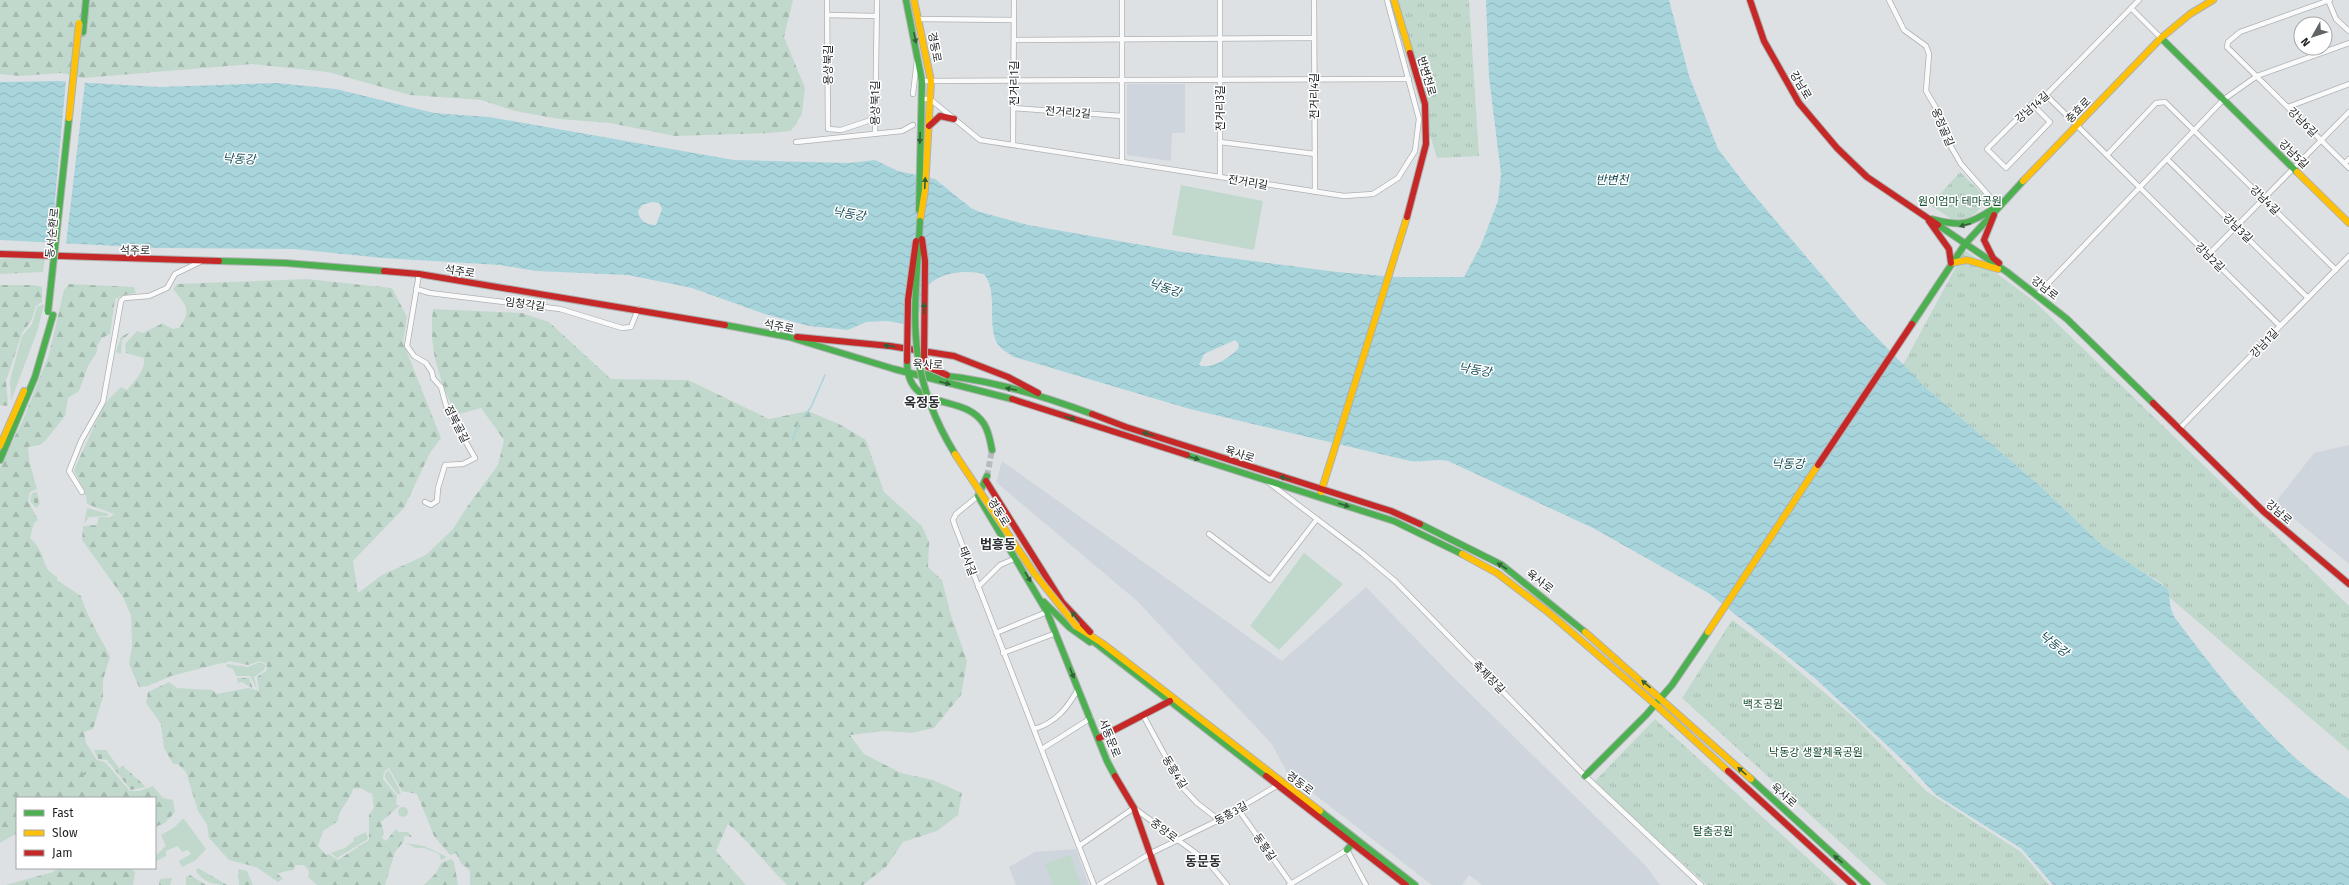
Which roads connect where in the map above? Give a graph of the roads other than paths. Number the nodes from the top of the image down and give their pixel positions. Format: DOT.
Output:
graph roads {
  1 [pos="81,0"];
  2 [pos="86,0"];
  3 [pos="827,0"];
  4 [pos="877,0"];
  5 [pos="906,0"];
  6 [pos="914,0"];
  7 [pos="1014,0"];
  8 [pos="1122,0"];
  9 [pos="1220,0"];
  10 [pos="1314,0"];
  11 [pos="1387,0"];
  12 [pos="1394,0"];
  13 [pos="1750,0"];
  14 [pos="1889,0"];
  15 [pos="2139,0"];
  16 [pos="2213,0"];
  17 [pos="2329,0"];
  18 [pos="2131,8"];
  19 [pos="828,15"];
  20 [pos="876,16"];
  21 [pos="919,19"];
  22 [pos="1014,20"];
  23 [pos="2349,31"];
  24 [pos="1314,38"];
  25 [pos="2161,38"];
  26 [pos="1122,39"];
  27 [pos="1220,39"];
  28 [pos="1014,40"];
  29 [pos="2349,43"];
  30 [pos="918,54"];
  31 [pos="2257,76"];
  32 [pos="1409,79"];
  33 [pos="1014,80"];
  34 [pos="1122,80"];
  35 [pos="1220,80"];
  36 [pos="1314,80"];
  37 [pos="922,81"];
  38 [pos="931,81"];
  39 [pos="2349,84"];
  40 [pos="913,94"];
  41 [pos="2046,95"];
  42 [pos="922,99"];
  43 [pos="930,99"];
  44 [pos="2224,100"];
  45 [pos="2032,104"];
  46 [pos="2288,107"];
  47 [pos="1014,108"];
  48 [pos="2349,112"];
  49 [pos="1122,116"];
  50 [pos="874,119"];
  51 [pos="954,119"];
  52 [pos="913,125"];
  53 [pos="2077,126"];
  54 [pos="929,128"];
  55 [pos="841,130"];
  56 [pos="2194,131"];
  57 [pos="875,134"];
  58 [pos="834,138"];
  59 [pos="2321,140"];
  60 [pos="796,142"];
  61 [pos="1220,142"];
  62 [pos="1014,145"];
  63 [pos="1315,154"];
  64 [pos="2107,155"];
  65 [pos="2167,159"];
  66 [pos="2349,159"];
  67 [pos="1122,162"];
  68 [pos="2345,164"];
  69 [pos="2294,168"];
  70 [pos="2349,168"];
  71 [pos="1220,177"];
  72 [pos="2140,188"];
  73 [pos="1315,192"];
  74 [pos="2263,199"];
  75 [pos="1998,206"];
  76 [pos="1927,217"];
  77 [pos="920,221"];
  78 [pos="2349,223"];
  79 [pos="2236,227"];
  80 [pos="1965,244"];
  81 [pos="0,254"];
  82 [pos="2208,255"];
  83 [pos="2349,256"];
  84 [pos="200,262"];
  85 [pos="1951,263"];
  86 [pos="2336,270"];
  87 [pos="2007,272"];
  88 [pos="418,274"];
  89 [pos="416,289"];
  90 [pos="2038,294"];
  91 [pos="2308,298"];
  92 [pos="638,309"];
  93 [pos="51,314"];
  94 [pos="2280,326"];
  95 [pos="789,337"];
  96 [pos="907,373"];
  97 [pos="947,375"];
  98 [pos="1044,396"];
  99 [pos="2179,429"];
  100 [pos="0,446"];
  101 [pos="992,450"];
  102 [pos="0,460"];
  103 [pos="1267,481"];
  104 [pos="1322,489"];
  105 [pos="82,492"];
  106 [pos="978,496"];
  107 [pos="1320,498"];
  108 [pos="425,502"];
  109 [pos="1317,519"];
  110 [pos="1209,534"];
  111 [pos="1016,558"];
  112 [pos="2349,584"];
  113 [pos="978,587"];
  114 [pos="1040,598"];
  115 [pos="1047,612"];
  116 [pos="996,633"];
  117 [pos="1056,633"];
  118 [pos="1100,646"];
  119 [pos="1003,653"];
  120 [pos="1078,689"];
  121 [pos="1662,698"];
  122 [pos="1171,700"];
  123 [pos="1656,705"];
  124 [pos="1143,715"];
  125 [pos="1091,718"];
  126 [pos="1034,728"];
  127 [pos="1099,738"];
  128 [pos="1042,749"];
  129 [pos="1585,776"];
  130 [pos="1280,784"];
  131 [pos="1134,808"];
  132 [pos="1238,810"];
  133 [pos="1219,820"];
  134 [pos="1354,840"];
  135 [pos="1178,841"];
  136 [pos="1079,846"];
  137 [pos="1347,850"];
  138 [pos="1151,853"];
  139 [pos="1094,885"];
  140 [pos="1099,885"];
  141 [pos="1162,885"];
  142 [pos="1227,885"];
  143 [pos="1291,885"];
  144 [pos="1366,885"];
  145 [pos="1404,885"];
  146 [pos="1415,885"];
  147 [pos="1701,885"];
  148 [pos="1853,885"];
  149 [pos="1867,885"];
  1 -- 93 [label="main road, 동서순환로, bridge"];
  2 -- 93 [label="main road, 동서순환로"];
  3 -- 19 [label="street, 용상북길"];
  4 -- 20 [label="street, 용상북1길"];
  5 -- 30 [label="main road, 경동로, one-way"];
  6 -- 21 [label="main road, 경동로"];
  7 -- 22 [label="street, 전거리1길"];
  8 -- 26 [label="street"];
  9 -- 27 [label="street, 전거리3길"];
  10 -- 24 [label="street, 전거리4길"];
  11 -- 32 [label="street, 전거리길"];
  12 -- 104 [label="main road, 반변천로"];
  13 -- 76 [label="main road, 강남로"];
  14 -- 75 [label="street, 옹정골길"];
  15 -- 18 [label="street, 강남14길"];
  16 -- 25 [label="main road, 충효로"];
  17 -- 23 [label="street"];
  17 -- 31 [label="street"];
  18 -- 25 [label="street"];
  18 -- 41 [label="street, 강남14길"];
  19 -- 20 [label="street"];
  19 -- 55 [label="street, 용상북길"];
  20 -- 50 [label="street, 용상북1길"];
  21 -- 22 [label="street"];
  21 -- 38 [label="main road, 경동로"];
  22 -- 28 [label="street, 전거리1길"];
  24 -- 27 [label="street"];
  24 -- 36 [label="street, 전거리4길"];
  25 -- 44 [label="main road, 강남5길"];
  25 -- 53 [label="main road, 충효로"];
  26 -- 27 [label="street"];
  26 -- 28 [label="street"];
  26 -- 34 [label="street"];
  27 -- 35 [label="street, 전거리3길"];
  28 -- 33 [label="street, 전거리1길"];
  29 -- 31 [label="street"];
  30 -- 37 [label="main road, 경동로"];
  30 -- 40 [label="street"];
  31 -- 44 [label="street"];
  31 -- 46 [label="street, 강남6길"];
  32 -- 36 [label="street"];
  32 -- 73 [label="street, 전거리길"];
  33 -- 34 [label="street"];
  33 -- 38 [label="street"];
  33 -- 47 [label="street, 전거리1길"];
  34 -- 35 [label="street"];
  34 -- 49 [label="street"];
  35 -- 36 [label="street"];
  35 -- 61 [label="street, 전거리3길"];
  36 -- 63 [label="street, 전거리4길"];
  37 -- 38 [label="street"];
  37 -- 42 [label="main road, 경동로"];
  38 -- 43 [label="main road, 경동로"];
  39 -- 46 [label="street"];
  41 -- 45 [label="street, 강남14길"];
  41 -- 53 [label="street, 강남2길"];
  42 -- 43 [label="street"];
  42 -- 77 [label="main road, 경동로, one-way"];
  43 -- 51 [label="street, 전거리길"];
  43 -- 54 [label="main road, 경동로"];
  44 -- 56 [label="street"];
  44 -- 69 [label="main road, 강남5길"];
  45 -- 45 [label="street, 강남14길"];
  46 -- 59 [label="street, 강남6길"];
  47 -- 49 [label="street, 전거리2길"];
  47 -- 62 [label="street, 전거리1길"];
  48 -- 59 [label="street"];
  49 -- 67 [label="street"];
  50 -- 55 [label="street"];
  50 -- 57 [label="street, 용상북1길"];
  51 -- 54 [label="main road"];
  51 -- 62 [label="street, 전거리길"];
  52 -- 57 [label="street"];
  53 -- 64 [label="street, 강남2길"];
  53 -- 75 [label="main road, 충효로"];
  77 -- 54 [label="main road, 경동로, one-way"];
  55 -- 58 [label="street"];
  56 -- 64 [label="street, 강남4길"];
  56 -- 65 [label="street"];
  56 -- 74 [label="street, 강남4길"];
  57 -- 58 [label="street, 용상북1길"];
  58 -- 60 [label="street, 용상북1길"];
  59 -- 68 [label="street, 강남6길"];
  59 -- 69 [label="street"];
  61 -- 63 [label="street"];
  61 -- 71 [label="street, 전거리3길"];
  62 -- 67 [label="street, 전거리길"];
  63 -- 73 [label="street, 전거리4길"];
  64 -- 72 [label="street, 강남2길"];
  65 -- 72 [label="street"];
  65 -- 79 [label="street, 강남3길"];
  66 -- 68 [label="street"];
  67 -- 71 [label="street, 전거리길"];
  68 -- 70 [label="street, 강남6길"];
  69 -- 74 [label="street"];
  69 -- 78 [label="main road, 강남5길"];
  71 -- 73 [label="street, 전거리길"];
  72 -- 82 [label="street, 강남2길"];
  72 -- 90 [label="street"];
  74 -- 79 [label="street"];
  74 -- 86 [label="street, 강남4길"];
  75 -- 76 [label="main road, one-way"];
  75 -- 80 [label="main road, 충효로"];
  75 -- 87 [label="main road"];
  76 -- 80 [label="main road, 강남로"];
  76 -- 85 [label="main road"];
  77 -- 96 [label="main road, bridge"];
  97 -- 77 [label="main road, one-way, bridge"];
  77 -- 118 [label="main road, 경동로, bridge"];
  79 -- 82 [label="street"];
  79 -- 91 [label="street, 강남3길"];
  80 -- 85 [label="main road, 충효로"];
  80 -- 87 [label="main road, 강남로"];
  81 -- 84 [label="main road, 석주로"];
  82 -- 94 [label="street, 강남2길"];
  83 -- 86 [label="street, 강남1길"];
  84 -- 88 [label="main road, 석주로"];
  84 -- 105 [label="street"];
  85 -- 87 [label="main road"];
  85 -- 121 [label="main road, 충효로"];
  86 -- 91 [label="street, 강남1길"];
  87 -- 90 [label="main road, 강남로"];
  88 -- 89 [label="street, 점북골길"];
  88 -- 92 [label="main road, 석주로"];
  89 -- 92 [label="street, 임청각길"];
  89 -- 108 [label="street, 점북골길"];
  90 -- 99 [label="main road, 강남로"];
  91 -- 94 [label="street, 강남1길"];
  92 -- 95 [label="main road, 석주로"];
  93 -- 100 [label="main road, 동서순환로"];
  93 -- 102 [label="main road, 동서순환로"];
  94 -- 99 [label="street, 강남1길"];
  95 -- 96 [label="main road, 석주로"];
  98 -- 95 [label="main road, one-way"];
  96 -- 97 [label="main road, 육사로"];
  96 -- 101 [label="main road"];
  96 -- 103 [label="main road, 육사로, one-way"];
  98 -- 97 [label="main road, 육사로, one-way"];
  104 -- 98 [label="main road, 육사로, one-way"];
  99 -- 112 [label="main road, 강남로"];
  103 -- 107 [label="main road, 육사로"];
  103 -- 109 [label="street, 축제장길"];
  104 -- 107 [label="main road, 반변천로"];
  121 -- 104 [label="main road, 육사로, one-way"];
  106 -- 111 [label="main road, 경동로"];
  106 -- 113 [label="street, 태사길"];
  118 -- 106 [label="main road, 경동로, one-way"];
  107 -- 123 [label="main road, 육사로, one-way"];
  109 -- 110 [label="street"];
  109 -- 129 [label="street, 축제장길"];
  111 -- 113 [label="street"];
  111 -- 114 [label="main road, 경동로, one-way"];
  113 -- 116 [label="street, 태사길"];
  114 -- 115 [label="main road, 서동문로"];
  114 -- 118 [label="main road"];
  115 -- 116 [label="street"];
  115 -- 117 [label="main road, 서동문로"];
  116 -- 119 [label="street, 태사길"];
  117 -- 119 [label="street"];
  117 -- 120 [label="main road, 서동문로, one-way"];
  118 -- 122 [label="main road, 경동로"];
  119 -- 126 [label="street, 태사길"];
  120 -- 125 [label="main road, 서동문로"];
  120 -- 126 [label="street"];
  121 -- 123 [label="main road"];
  149 -- 121 [label="main road, 육사로, one-way"];
  122 -- 124 [label="main road"];
  122 -- 130 [label="main road, 경동로"];
  123 -- 129 [label="main road"];
  123 -- 148 [label="main road, 육사로"];
  124 -- 127 [label="main road"];
  124 -- 133 [label="street, 동흥4길"];
  125 -- 127 [label="main road, 서동문로"];
  125 -- 128 [label="street"];
  126 -- 128 [label="street, 태사길"];
  127 -- 131 [label="main road, 서동문로"];
  128 -- 136 [label="street, 태사길"];
  129 -- 147 [label="street, 축제장길"];
  130 -- 132 [label="street, 동흥3길"];
  130 -- 134 [label="main road, 경동로"];
  131 -- 135 [label="street, 중앙로"];
  131 -- 136 [label="street"];
  131 -- 138 [label="main road, 서동문로"];
  132 -- 133 [label="street, 동흥3길"];
  132 -- 143 [label="street, 동흥길"];
  133 -- 135 [label="street, 동흥3길"];
  134 -- 137 [label="main road"];
  134 -- 145 [label="main road, 경동로"];
  134 -- 146 [label="main road, 경동로"];
  135 -- 138 [label="street, 동흥3길"];
  135 -- 142 [label="street, 중앙로"];
  136 -- 139 [label="street, 태사길"];
  137 -- 143 [label="street"];
  137 -- 144 [label="street"];
  138 -- 140 [label="street"];
  138 -- 141 [label="main road, 서동문로"];
}
